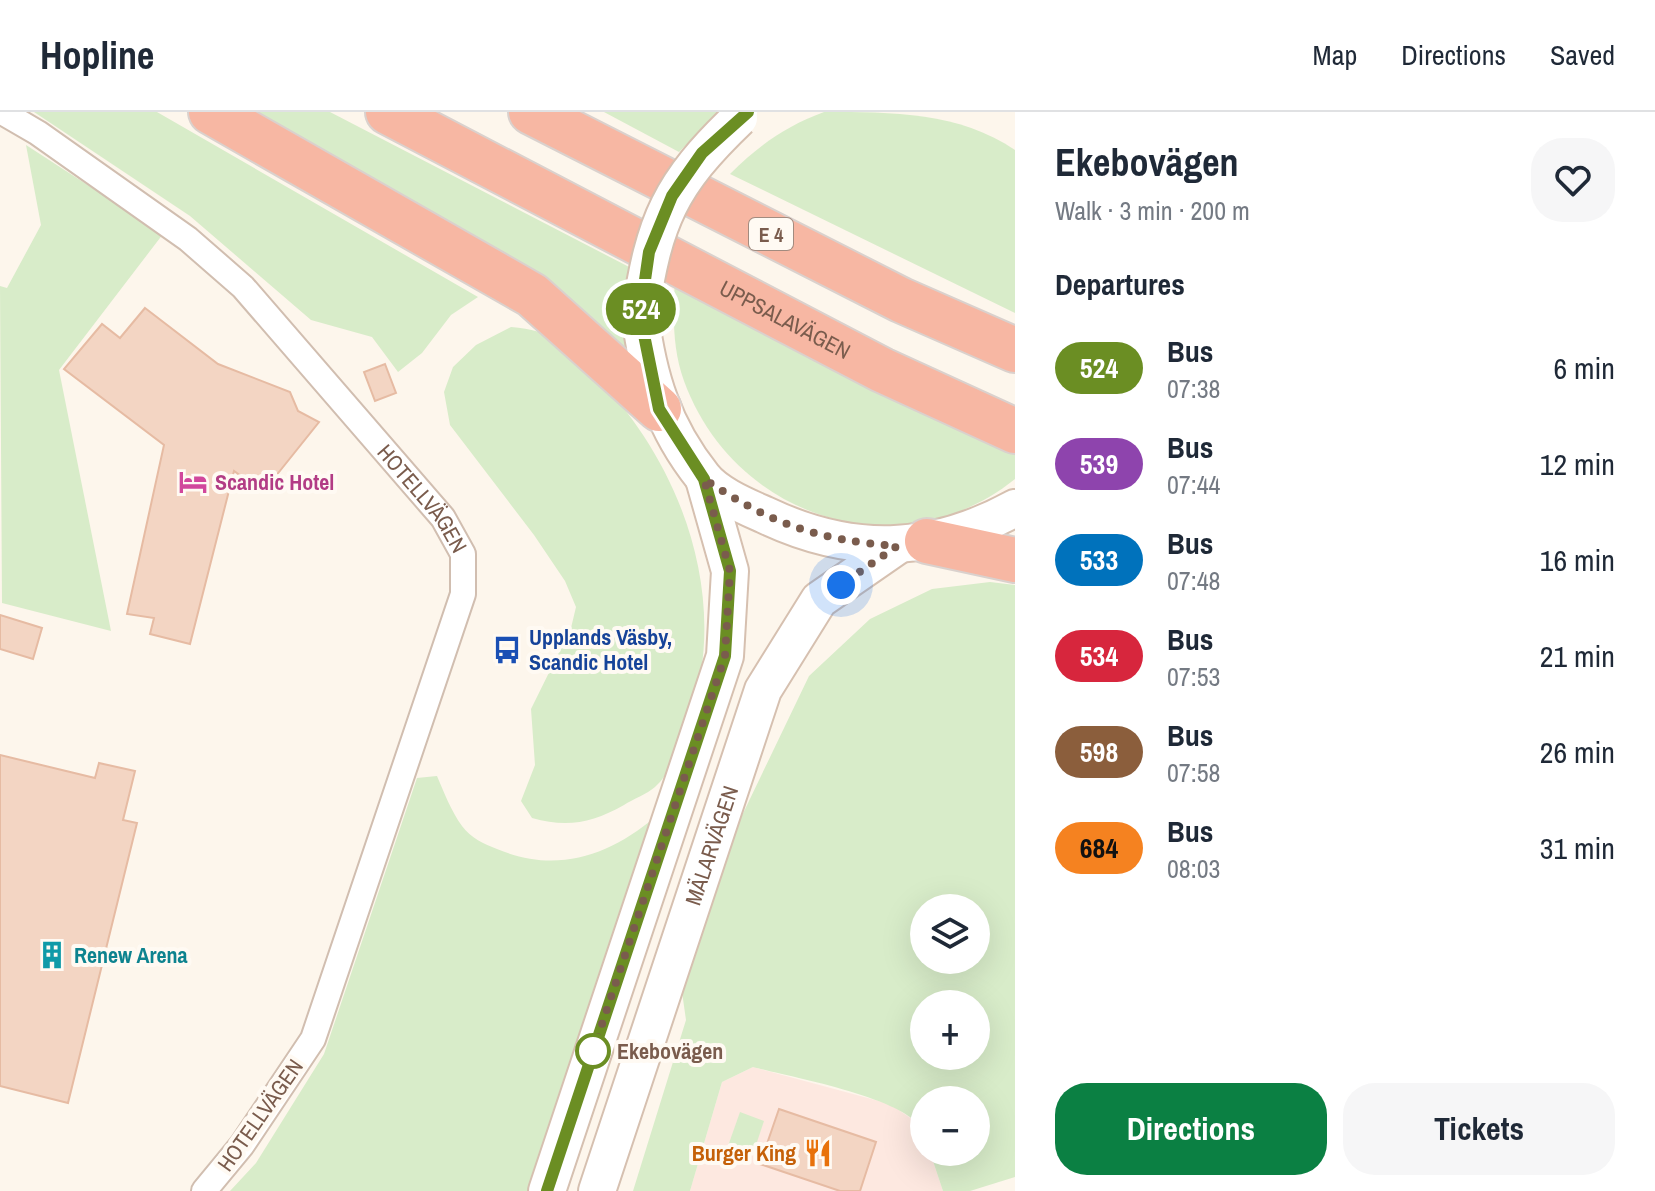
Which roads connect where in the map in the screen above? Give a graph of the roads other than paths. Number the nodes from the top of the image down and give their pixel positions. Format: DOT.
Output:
graph roads {
  1 [pos="2,112"];
  2 [pos="211,112"];
  3 [pos="388,112"];
  4 [pos="531,112"];
  5 [pos="744,115"];
  6 [pos="1015,350"];
  7 [pos="659,409"];
  8 [pos="1015,431"];
  9 [pos="704,479"];
  10 [pos="1015,508"];
  11 [pos="912,544"];
  12 [pos="1015,560"];
  13 [pos="204,1191"];
  14 [pos="547,1191"];
  15 [pos="597,1191"];
  1 -- 13 [label="street, HOTELLVÄGEN"];
  2 -- 7 [label="highway"];
  3 -- 8 [label="highway, UPPSALAVÄGEN"];
  4 -- 6 [label="highway, E 4"];
  5 -- 7 [label="main road, bridge"];
  7 -- 9 [label="main road"];
  9 -- 11 [label="main road"];
  9 -- 14 [label="main road"];
  10 -- 11 [label="main road"];
  11 -- 12 [label="highway"];
  11 -- 15 [label="main road, MÄLARVÄGEN"];
}
